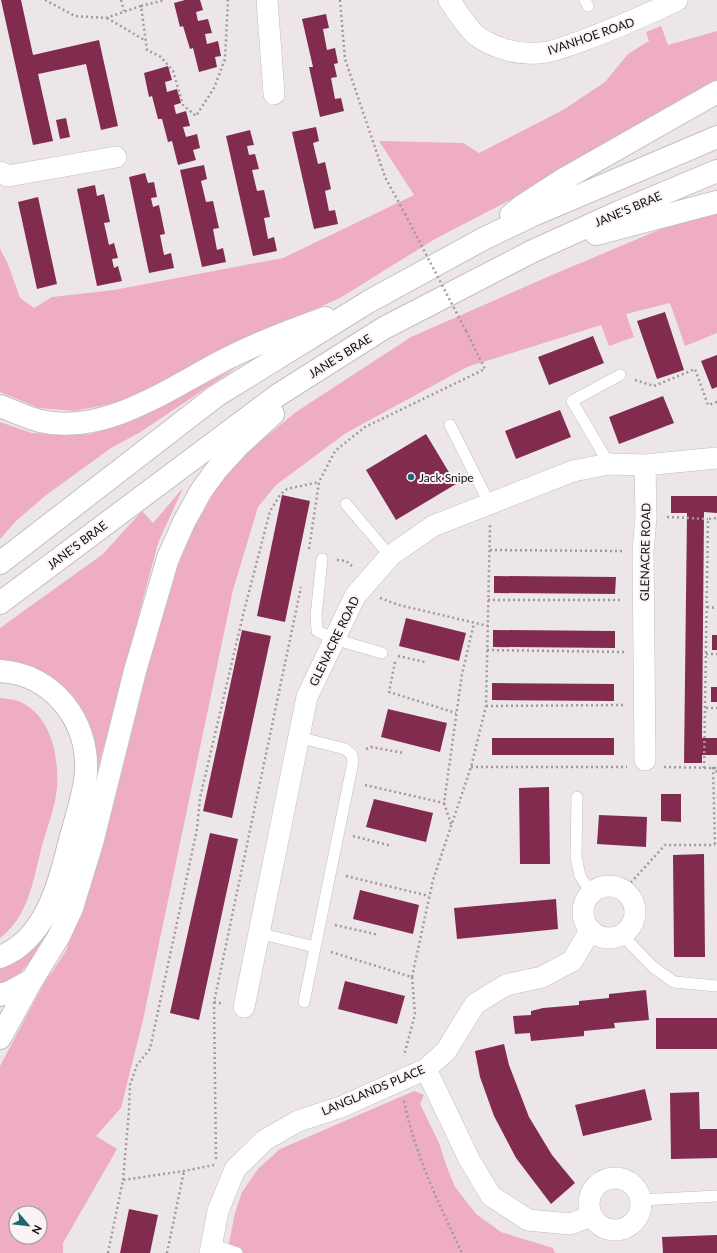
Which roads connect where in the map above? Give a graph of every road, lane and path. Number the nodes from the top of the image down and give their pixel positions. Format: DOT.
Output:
graph roads {
  1 [pos="45,0"];
  2 [pos="121,0"];
  3 [pos="165,0"];
  4 [pos="228,0"];
  5 [pos="267,0"];
  6 [pos="340,0"];
  7 [pos="449,0"];
  8 [pos="677,0"];
  9 [pos="141,6"];
  10 [pos="124,11"];
  11 [pos="106,18"];
  12 [pos="146,41"];
  13 [pos="717,92"];
  14 [pos="274,94"];
  15 [pos="717,136"];
  16 [pos="116,157"];
  17 [pos="0,172"];
  18 [pos="717,172"];
  19 [pos="717,202"];
  20 [pos="484,239"];
  21 [pos="533,251"];
  22 [pos="368,302"];
  23 [pos="466,331"];
  24 [pos="329,363"];
  25 [pos="620,375"];
  26 [pos="717,402"];
  27 [pos="0,406"];
  28 [pos="450,425"];
  29 [pos="717,458"];
  30 [pos="609,464"];
  31 [pos="645,465"];
  32 [pos="319,482"];
  33 [pos="346,504"];
  34 [pos="490,504"];
  35 [pos="646,516"];
  36 [pos="708,518"];
  37 [pos="717,518"];
  38 [pos="490,550"];
  39 [pos="643,551"];
  40 [pos="390,556"];
  41 [pos="322,559"];
  42 [pos="0,563"];
  43 [pos="366,584"];
  44 [pos="488,600"];
  45 [pos="644,600"];
  46 [pos="0,604"];
  47 [pos="707,607"];
  48 [pos="717,608"];
  49 [pos="474,623"];
  50 [pos="488,626"];
  51 [pos="334,639"];
  52 [pos="487,650"];
  53 [pos="644,652"];
  54 [pos="382,653"];
  55 [pos="706,654"];
  56 [pos="717,654"];
  57 [pos="425,662"];
  58 [pos="0,671"];
  59 [pos="644,705"];
  60 [pos="486,706"];
  61 [pos="706,708"];
  62 [pos="717,708"];
  63 [pos="456,714"];
  64 [pos="298,737"];
  65 [pos="404,753"];
  66 [pos="352,755"];
  67 [pos="645,765"];
  68 [pos="471,767"];
  69 [pos="704,768"];
  70 [pos="715,768"];
  71 [pos="717,772"];
  72 [pos="349,782"];
  73 [pos="577,797"];
  74 [pos="444,804"];
  75 [pos="451,826"];
  76 [pos="338,832"];
  77 [pos="716,844"];
  78 [pos="392,846"];
  79 [pos="330,872"];
  80 [pos="624,890"];
  81 [pos="591,892"];
  82 [pos="429,896"];
  83 [pos="320,922"];
  84 [pos="590,931"];
  85 [pos="258,933"];
  86 [pos="379,935"];
  87 [pos="622,935"];
  88 [pos="315,947"];
  89 [pos="0,958"];
  90 [pos="412,977"];
  91 [pos="32,980"];
  92 [pos="717,986"];
  93 [pos="0,995"];
  94 [pos="304,1002"];
  95 [pos="244,1007"];
  96 [pos="0,1038"];
  97 [pos="413,1075"];
  98 [pos="184,1172"];
  99 [pos="123,1180"];
  100 [pos="717,1196"];
  101 [pos="641,1200"];
  102 [pos="591,1216"];
  103 [pos="210,1248"];
  104 [pos="167,1253"];
  105 [pos="237,1253"];
  106 [pos="462,1253"];
  1 -- 11 [label="path"];
  2 -- 10 [label="path"];
  3 -- 9 [label="path"];
  4 -- 12 [label="path"];
  5 -- 14 [label="street"];
  6 -- 23 [label="path, bridge"];
  7 -- 8 [label="street, IVANHOE ROAD"];
  9 -- 10 [label="path"];
  9 -- 12 [label="path"];
  10 -- 11 [label="path"];
  11 -- 12 [label="path"];
  13 -- 20 [label="main road"];
  15 -- 20 [label="main road"];
  16 -- 17 [label="street"];
  18 -- 21 [label="main road, JANE'S BRAE"];
  19 -- 21 [label="main road"];
  20 -- 22 [label="main road"];
  21 -- 24 [label="main road, JANE'S BRAE"];
  22 -- 27 [label="main road"];
  22 -- 42 [label="main road"];
  24 -- 46 [label="main road, JANE'S BRAE"];
  24 -- 91 [label="main road"];
  25 -- 26 [label="path"];
  25 -- 30 [label="lane"];
  28 -- 34 [label="lane"];
  29 -- 31 [label="street, GLENACRE ROAD"];
  30 -- 31 [label="street, GLENACRE ROAD"];
  30 -- 34 [label="street, GLENACRE ROAD"];
  31 -- 35 [label="street, GLENACRE ROAD"];
  32 -- 99 [label="path"];
  33 -- 40 [label="lane"];
  34 -- 38 [label="path"];
  34 -- 40 [label="street, GLENACRE ROAD"];
  35 -- 36 [label="path"];
  35 -- 39 [label="street, GLENACRE ROAD"];
  36 -- 37 [label="path"];
  36 -- 47 [label="path"];
  38 -- 39 [label="path"];
  38 -- 44 [label="path"];
  39 -- 45 [label="street, GLENACRE ROAD"];
  40 -- 43 [label="street, GLENACRE ROAD"];
  41 -- 43 [label="path"];
  41 -- 51 [label="lane"];
  43 -- 49 [label="path"];
  43 -- 51 [label="street, GLENACRE ROAD"];
  44 -- 45 [label="path"];
  44 -- 50 [label="path"];
  45 -- 53 [label="street, GLENACRE ROAD"];
  47 -- 48 [label="path"];
  47 -- 55 [label="path"];
  49 -- 50 [label="path"];
  49 -- 63 [label="path"];
  50 -- 52 [label="path"];
  51 -- 54 [label="lane"];
  51 -- 64 [label="street, GLENACRE ROAD"];
  52 -- 53 [label="path"];
  52 -- 60 [label="path"];
  53 -- 59 [label="street, GLENACRE ROAD"];
  55 -- 56 [label="path"];
  55 -- 61 [label="path"];
  57 -- 63 [label="path"];
  58 -- 89 [label="main road"];
  59 -- 60 [label="path"];
  59 -- 67 [label="street, GLENACRE ROAD"];
  60 -- 68 [label="path"];
  61 -- 62 [label="path"];
  61 -- 69 [label="path"];
  63 -- 74 [label="path"];
  64 -- 66 [label="lane"];
  64 -- 85 [label="street, GLENACRE ROAD"];
  65 -- 66 [label="path"];
  66 -- 72 [label="lane"];
  67 -- 68 [label="path"];
  67 -- 69 [label="path"];
  68 -- 75 [label="path"];
  69 -- 70 [label="path"];
  70 -- 71 [label="path"];
  70 -- 77 [label="path"];
  72 -- 74 [label="path"];
  72 -- 76 [label="lane"];
  73 -- 81 [label="lane"];
  74 -- 75 [label="path"];
  75 -- 82 [label="path"];
  76 -- 78 [label="path"];
  76 -- 79 [label="lane"];
  77 -- 80 [label="path"];
  79 -- 82 [label="path"];
  79 -- 83 [label="lane"];
  80 -- 81 [label="street"];
  80 -- 87 [label="street"];
  81 -- 84 [label="street"];
  82 -- 90 [label="path"];
  83 -- 86 [label="path"];
  83 -- 88 [label="lane"];
  84 -- 87 [label="street"];
  84 -- 97 [label="street, LANGLANDS PLACE"];
  85 -- 88 [label="lane"];
  85 -- 95 [label="street, GLENACRE ROAD"];
  87 -- 92 [label="lane"];
  88 -- 90 [label="path"];
  88 -- 94 [label="lane"];
  90 -- 97 [label="path"];
  91 -- 93 [label="main road"];
  91 -- 96 [label="main road"];
  97 -- 102 [label="street"];
  97 -- 103 [label="street, LANGLANDS PLACE"];
  97 -- 106 [label="path"];
  98 -- 104 [label="path"];
  100 -- 101 [label="lane"];
  101 -- 102 [label="street"];
  101 -- 102 [label="street"];
  103 -- 105 [label="lane"];
}
